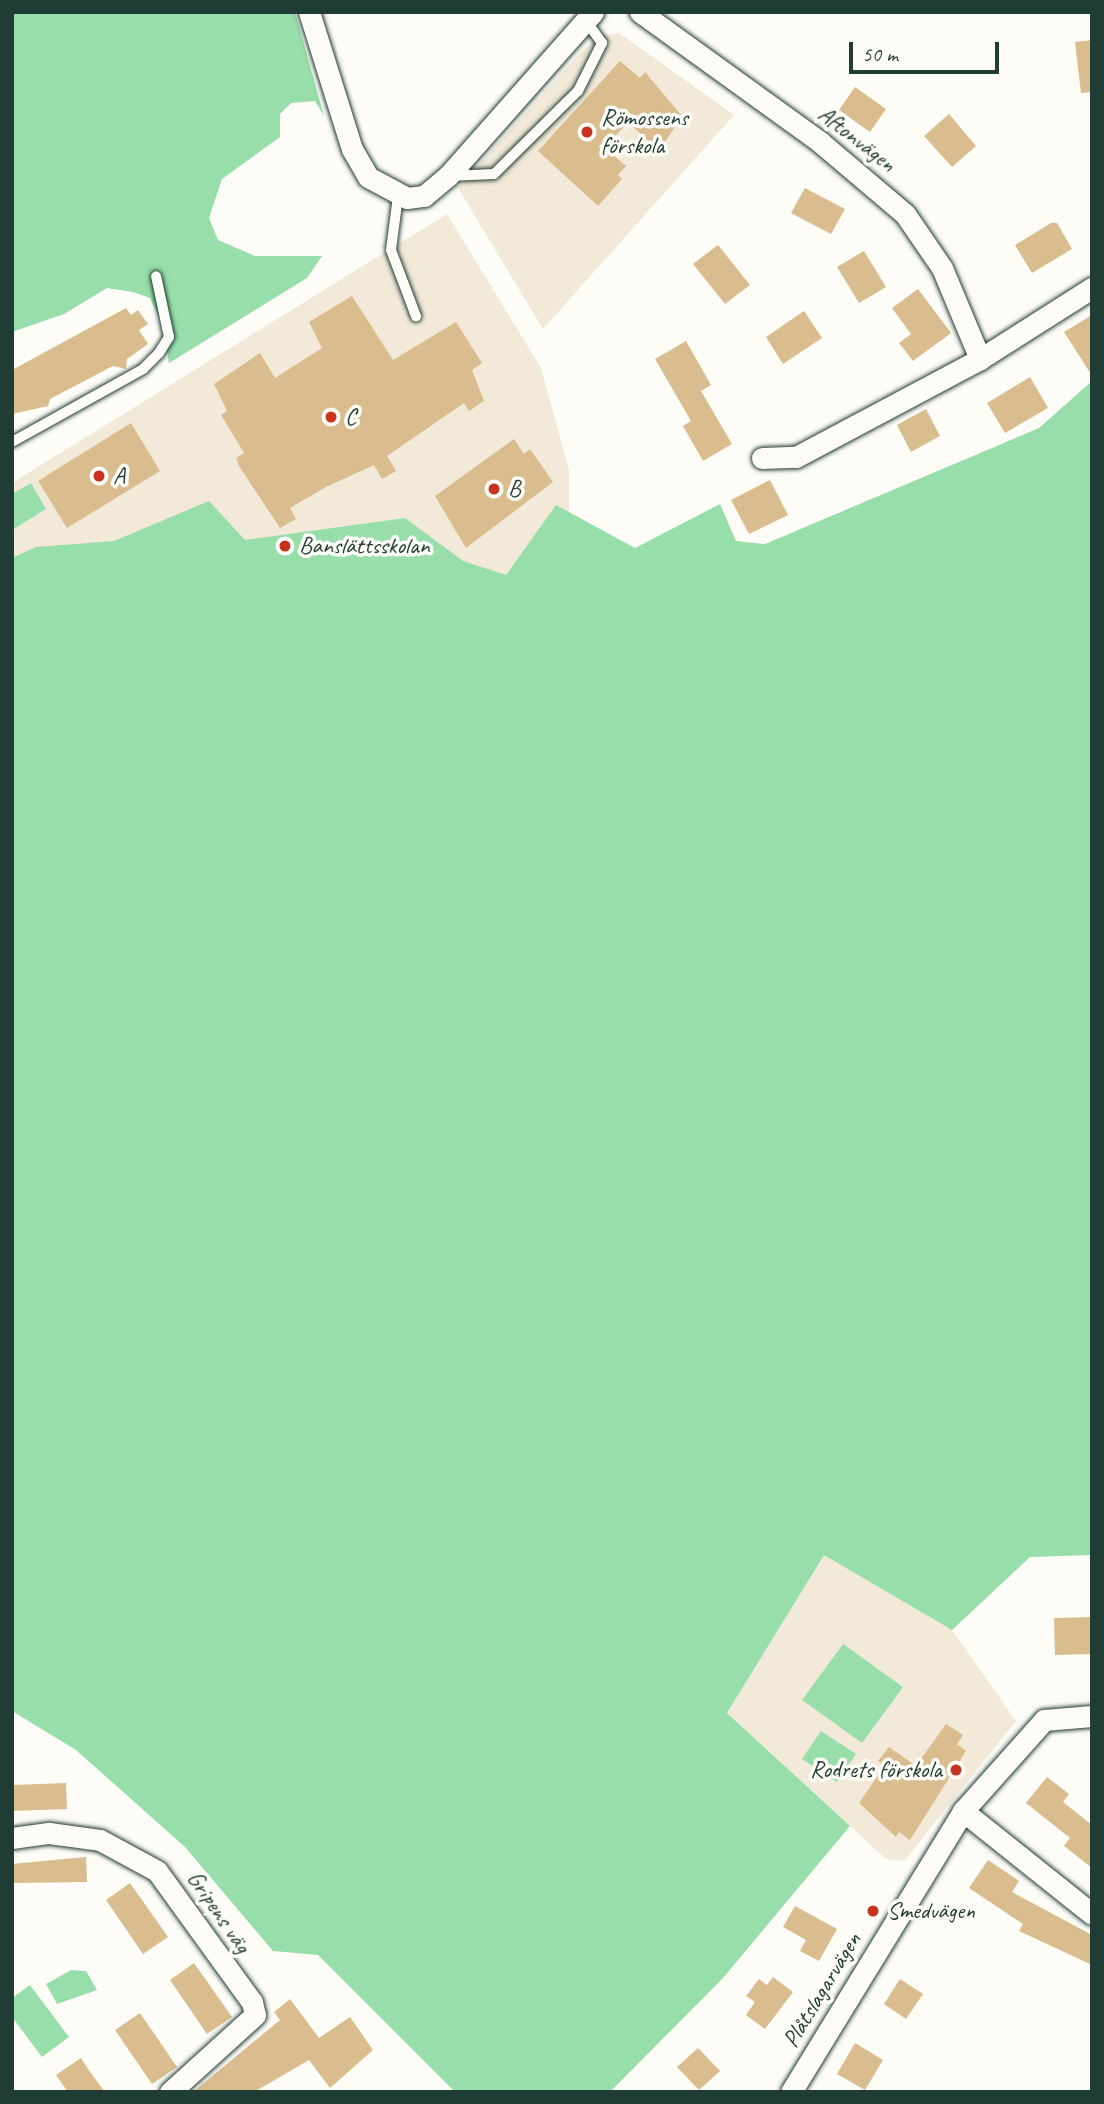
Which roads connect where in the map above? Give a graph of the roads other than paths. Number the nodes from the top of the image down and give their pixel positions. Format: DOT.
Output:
graph roads {
  1 [pos="309,12"];
  2 [pos="640,12"];
  3 [pos="589,16"];
  4 [pos="448,176"];
  5 [pos="398,196"];
  6 [pos="156,275"];
  7 [pos="1092,288"];
  8 [pos="416,316"];
  9 [pos="980,359"];
  10 [pos="12,442"];
  11 [pos="762,458"];
  12 [pos="1092,1716"];
  13 [pos="963,1811"];
  14 [pos="12,1838"];
  15 [pos="1092,1914"];
  16 [pos="170,2092"];
  17 [pos="792,2092"];
  1 -- 5 [label="street"];
  2 -- 9 [label="street, Aftonvägen"];
  3 -- 4 [label="street"];
  3 -- 4 [label="lane"];
  4 -- 5 [label="street"];
  5 -- 8 [label="lane"];
  6 -- 10 [label="lane"];
  7 -- 9 [label="street"];
  9 -- 11 [label="street"];
  12 -- 13 [label="street, Plåtslagarvägen"];
  13 -- 15 [label="street"];
  13 -- 17 [label="street, Plåtslagarvägen"];
  14 -- 16 [label="street, Gripens väg"];
}
